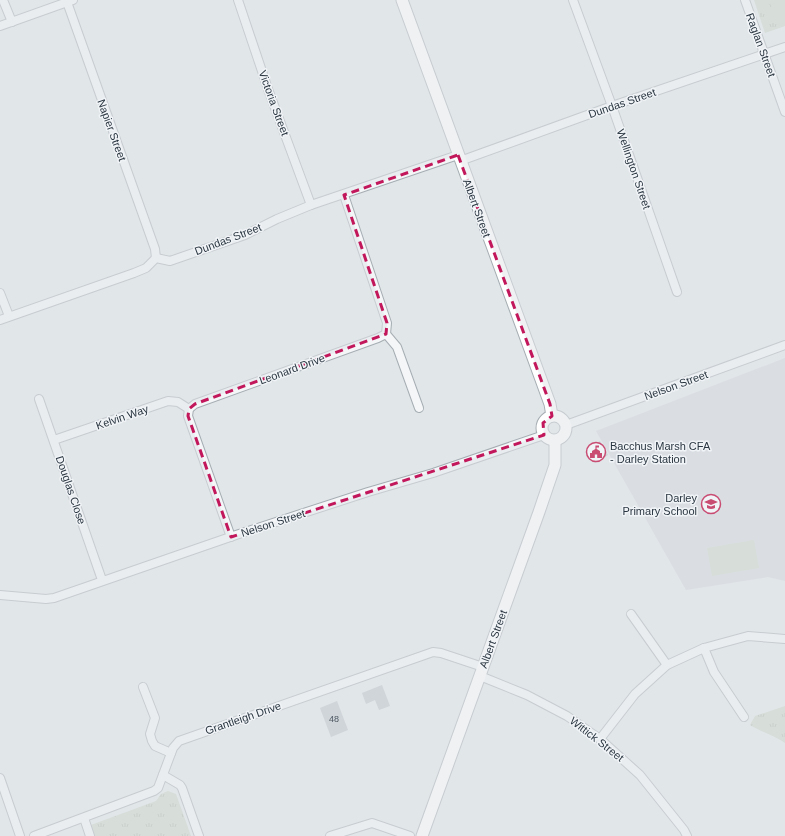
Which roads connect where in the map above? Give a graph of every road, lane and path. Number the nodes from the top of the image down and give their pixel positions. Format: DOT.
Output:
graph roads {
  1 [pos="3,0"];
  2 [pos="238,0"];
  3 [pos="402,0"];
  4 [pos="573,0"];
  5 [pos="745,0"];
  6 [pos="70,1"];
  7 [pos="12,22"];
  8 [pos="0,26"];
  9 [pos="785,47"];
  10 [pos="765,54"];
  11 [pos="612,106"];
  12 [pos="785,112"];
  13 [pos="459,158"];
  14 [pos="344,195"];
  15 [pos="311,205"];
  16 [pos="156,258"];
  17 [pos="677,292"];
  18 [pos="0,293"];
  19 [pos="10,316"];
  20 [pos="0,320"];
  21 [pos="386,334"];
  22 [pos="785,345"];
  23 [pos="39,399"];
  24 [pos="419,408"];
  25 [pos="189,409"];
  26 [pos="552,416"];
  27 [pos="566,425"];
  28 [pos="544,435"];
  29 [pos="54,440"];
  30 [pos="555,441"];
  31 [pos="232,537"];
  32 [pos="102,580"];
  33 [pos="0,595"];
  34 [pos="631,614"];
  35 [pos="785,639"];
  36 [pos="704,648"];
  37 [pos="667,665"];
  38 [pos="482,672"];
  39 [pos="144,687"];
  40 [pos="744,717"];
  41 [pos="600,739"];
  42 [pos="170,753"];
  43 [pos="163,775"];
  44 [pos="0,778"];
  45 [pos="84,818"];
  46 [pos="20,836"];
  47 [pos="34,836"];
  48 [pos="90,836"];
  49 [pos="200,836"];
  50 [pos="330,836"];
  51 [pos="410,836"];
  52 [pos="422,836"];
  53 [pos="687,836"];
  1 -- 7 [label="street"];
  2 -- 15 [label="street, Victoria Street"];
  3 -- 13 [label="street, Albert Street"];
  4 -- 11 [label="street, Wellington Street"];
  5 -- 10 [label="street, Raglan Street"];
  6 -- 7 [label="street"];
  6 -- 16 [label="street, Napier Street"];
  7 -- 8 [label="street"];
  9 -- 10 [label="street, Dundas Street"];
  10 -- 11 [label="street, Dundas Street"];
  10 -- 12 [label="street, Raglan Street"];
  11 -- 13 [label="street, Dundas Street"];
  11 -- 17 [label="street, Wellington Street"];
  13 -- 14 [label="street, Dundas Street"];
  13 -- 26 [label="street, Albert Street"];
  14 -- 15 [label="street, Dundas Street"];
  14 -- 21 [label="street"];
  15 -- 16 [label="street, Dundas Street"];
  16 -- 19 [label="street"];
  18 -- 19 [label="street"];
  19 -- 20 [label="street"];
  21 -- 24 [label="street"];
  21 -- 25 [label="street, Leonard Drive"];
  22 -- 27 [label="street, Nelson Street"];
  23 -- 29 [label="street, Douglas Close"];
  25 -- 29 [label="street, Kelvin Way"];
  25 -- 31 [label="street"];
  26 -- 27 [label="street"];
  26 -- 28 [label="street"];
  27 -- 30 [label="street"];
  28 -- 30 [label="street"];
  28 -- 31 [label="street, Nelson Street"];
  29 -- 32 [label="street, Douglas Close"];
  30 -- 38 [label="street, Albert Street"];
  31 -- 32 [label="street, Nelson Street"];
  32 -- 33 [label="street, Nelson Street"];
  34 -- 37 [label="street"];
  35 -- 36 [label="street"];
  36 -- 37 [label="street"];
  36 -- 40 [label="street"];
  37 -- 41 [label="street"];
  38 -- 41 [label="street, Wittick Street"];
  38 -- 42 [label="street, Grantleigh Drive"];
  38 -- 52 [label="street, Albert Street"];
  39 -- 42 [label="street"];
  41 -- 53 [label="street, Wittick Street"];
  42 -- 43 [label="street, Grantleigh Drive"];
  43 -- 45 [label="street, Grantleigh Drive"];
  43 -- 49 [label="street"];
  44 -- 46 [label="street"];
  45 -- 47 [label="street, Grantleigh Drive"];
  45 -- 48 [label="street"];
  50 -- 51 [label="street"];
}
